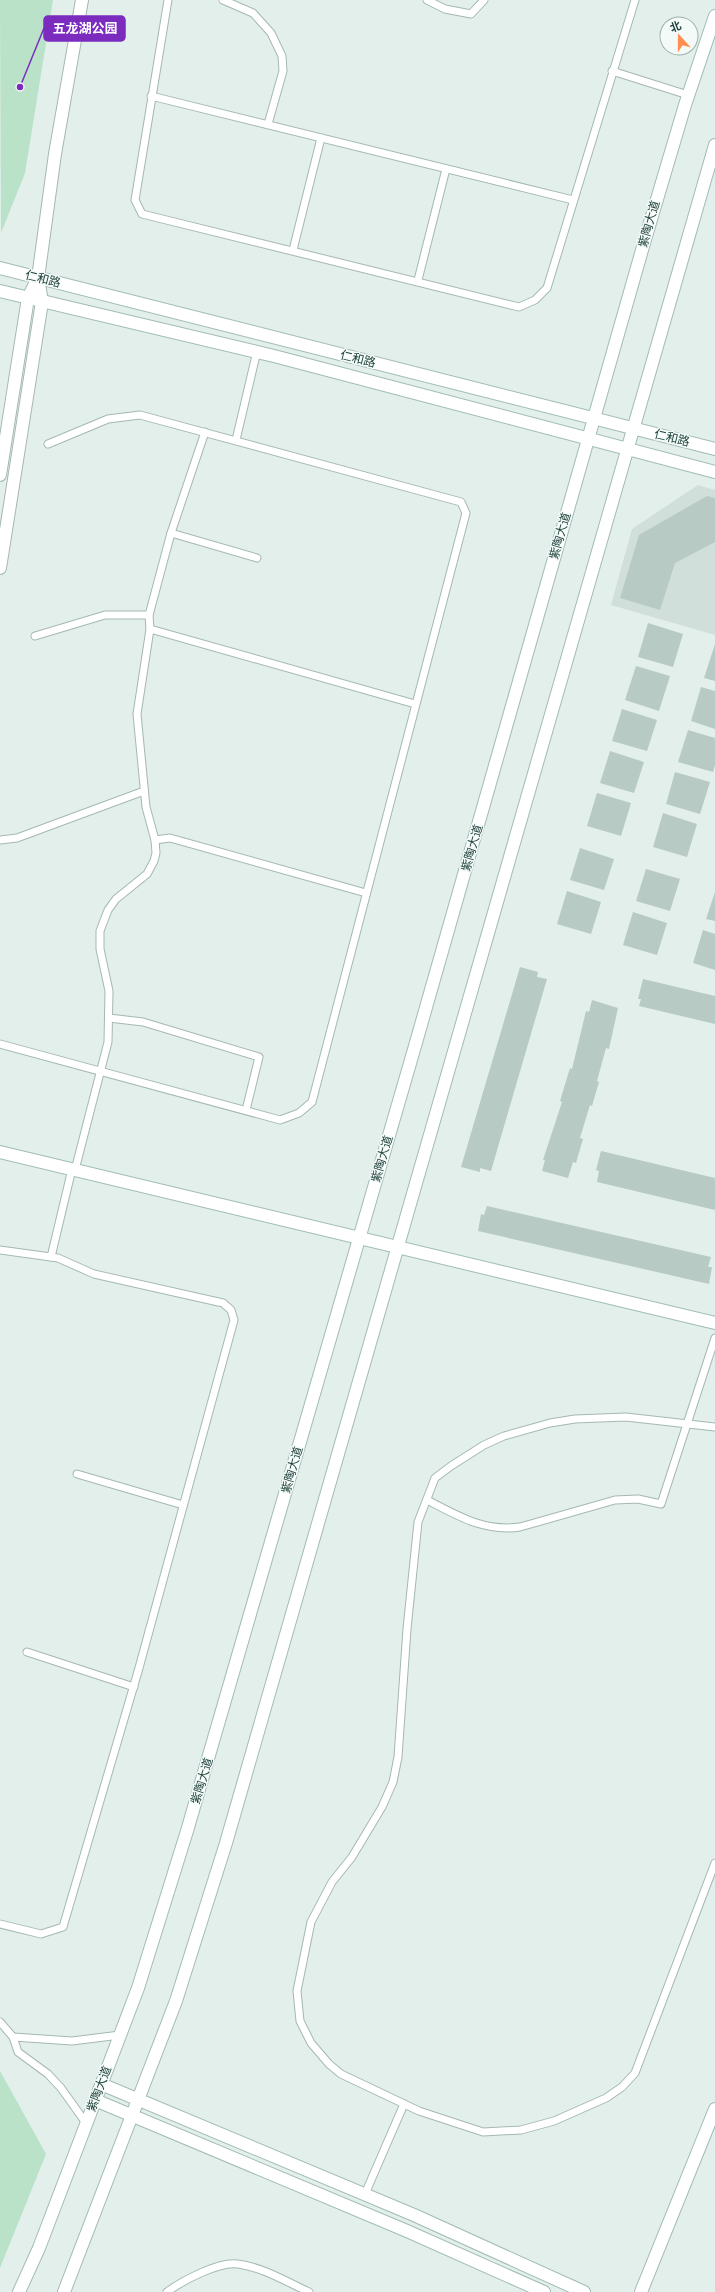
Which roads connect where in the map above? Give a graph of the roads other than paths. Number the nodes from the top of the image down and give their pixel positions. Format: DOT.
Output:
graph roads {
  1 [pos="82,0"];
  2 [pos="168,0"];
  3 [pos="223,0"];
  4 [pos="427,0"];
  5 [pos="484,0"];
  6 [pos="635,0"];
  7 [pos="715,16"];
  8 [pos="612,71"];
  9 [pos="151,96"];
  10 [pos="688,96"];
  11 [pos="268,124"];
  12 [pos="321,138"];
  13 [pos="715,145"];
  14 [pos="446,169"];
  15 [pos="573,200"];
  16 [pos="293,250"];
  17 [pos="0,268"];
  18 [pos="38,278"];
  19 [pos="418,280"];
  20 [pos="0,292"];
  21 [pos="28,298"];
  22 [pos="42,302"];
  23 [pos="257,352"];
  24 [pos="594,418"];
  25 [pos="633,428"];
  26 [pos="205,432"];
  27 [pos="588,439"];
  28 [pos="236,440"];
  29 [pos="48,444"];
  30 [pos="627,449"];
  31 [pos="715,449"];
  32 [pos="715,472"];
  33 [pos="0,474"];
  34 [pos="171,533"];
  35 [pos="256,558"];
  36 [pos="0,568"];
  37 [pos="149,615"];
  38 [pos="150,629"];
  39 [pos="35,636"];
  40 [pos="415,704"];
  41 [pos="144,791"];
  42 [pos="0,840"];
  43 [pos="155,840"];
  44 [pos="366,893"];
  45 [pos="110,1018"];
  46 [pos="0,1044"];
  47 [pos="100,1071"];
  48 [pos="246,1110"];
  49 [pos="0,1152"];
  50 [pos="73,1169"];
  51 [pos="359,1238"];
  52 [pos="399,1248"];
  53 [pos="0,1250"];
  54 [pos="51,1257"];
  55 [pos="715,1323"];
  56 [pos="715,1338"];
  57 [pos="687,1424"];
  58 [pos="715,1427"];
  59 [pos="77,1474"];
  60 [pos="427,1500"];
  61 [pos="183,1505"];
  62 [pos="27,1652"];
  63 [pos="134,1686"];
  64 [pos="715,1862"];
  65 [pos="1,1927"];
  66 [pos="0,2022"];
  67 [pos="120,2035"];
  68 [pos="13,2037"];
  69 [pos="101,2084"];
  70 [pos="138,2099"];
  71 [pos="95,2100"];
  72 [pos="404,2104"];
  73 [pos="715,2109"];
  74 [pos="132,2116"];
  75 [pos="86,2123"];
  76 [pos="365,2194"];
  77 [pos="20,2292"];
  78 [pos="64,2292"];
  79 [pos="167,2292"];
  80 [pos="309,2292"];
  81 [pos="544,2292"];
  82 [pos="584,2292"];
  83 [pos="641,2292"];
  1 -- 18 [label="main road"];
  2 -- 9 [label="lane"];
  3 -- 11 [label="lane"];
  4 -- 5 [label="lane"];
  6 -- 8 [label="lane"];
  7 -- 10 [label="main road, 紫陶大道"];
  8 -- 10 [label="lane"];
  8 -- 15 [label="lane"];
  9 -- 11 [label="lane"];
  9 -- 16 [label="lane"];
  10 -- 24 [label="main road, 紫陶大道"];
  11 -- 12 [label="lane"];
  12 -- 14 [label="lane"];
  12 -- 16 [label="lane"];
  13 -- 25 [label="main road"];
  14 -- 15 [label="lane"];
  14 -- 19 [label="lane"];
  15 -- 19 [label="lane"];
  16 -- 19 [label="lane"];
  17 -- 18 [label="main road, 仁和路"];
  18 -- 21 [label="main road"];
  18 -- 22 [label="main road"];
  18 -- 24 [label="main road, 仁和路"];
  20 -- 21 [label="main road, 仁和路"];
  21 -- 22 [label="main road, 仁和路"];
  21 -- 33 [label="main road"];
  22 -- 23 [label="main road, 仁和路"];
  22 -- 36 [label="main road"];
  23 -- 27 [label="main road, 仁和路"];
  23 -- 28 [label="lane"];
  24 -- 25 [label="main road, 仁和路"];
  24 -- 27 [label="main road, 紫陶大道"];
  25 -- 30 [label="main road"];
  25 -- 31 [label="main road, 仁和路"];
  26 -- 28 [label="lane"];
  26 -- 29 [label="lane"];
  26 -- 34 [label="lane"];
  27 -- 30 [label="main road, 仁和路"];
  27 -- 51 [label="main road, 紫陶大道"];
  28 -- 40 [label="lane"];
  30 -- 32 [label="main road, 仁和路"];
  30 -- 52 [label="main road"];
  34 -- 35 [label="lane"];
  34 -- 37 [label="lane"];
  37 -- 38 [label="lane"];
  37 -- 39 [label="lane"];
  38 -- 40 [label="lane"];
  38 -- 41 [label="lane"];
  40 -- 44 [label="lane"];
  41 -- 42 [label="lane"];
  41 -- 43 [label="lane"];
  43 -- 44 [label="lane"];
  43 -- 45 [label="lane"];
  44 -- 48 [label="lane"];
  45 -- 47 [label="lane"];
  45 -- 48 [label="lane"];
  46 -- 47 [label="lane"];
  47 -- 48 [label="lane"];
  47 -- 50 [label="lane"];
  49 -- 50 [label="main road"];
  50 -- 51 [label="main road"];
  50 -- 54 [label="lane"];
  51 -- 52 [label="main road"];
  51 -- 67 [label="main road, 紫陶大道"];
  52 -- 55 [label="main road"];
  52 -- 70 [label="main road"];
  53 -- 54 [label="lane"];
  54 -- 61 [label="lane"];
  56 -- 57 [label="lane"];
  57 -- 58 [label="lane"];
  57 -- 60 [label="lane"];
  57 -- 60 [label="lane"];
  59 -- 61 [label="lane"];
  60 -- 72 [label="lane"];
  61 -- 63 [label="lane"];
  62 -- 63 [label="lane"];
  63 -- 65 [label="lane"];
  64 -- 72 [label="lane"];
  66 -- 68 [label="lane"];
  67 -- 68 [label="lane"];
  67 -- 69 [label="main road, 紫陶大道"];
  68 -- 75 [label="lane"];
  69 -- 70 [label="main road"];
  69 -- 71 [label="main road, 紫陶大道"];
  70 -- 74 [label="main road"];
  70 -- 76 [label="main road"];
  71 -- 74 [label="main road"];
  71 -- 75 [label="main road, 紫陶大道"];
  72 -- 76 [label="lane"];
  73 -- 83 [label="main road"];
  74 -- 78 [label="main road"];
  74 -- 81 [label="main road"];
  75 -- 77 [label="main road, 紫陶大道"];
  76 -- 82 [label="main road"];
  79 -- 80 [label="lane"];
}
